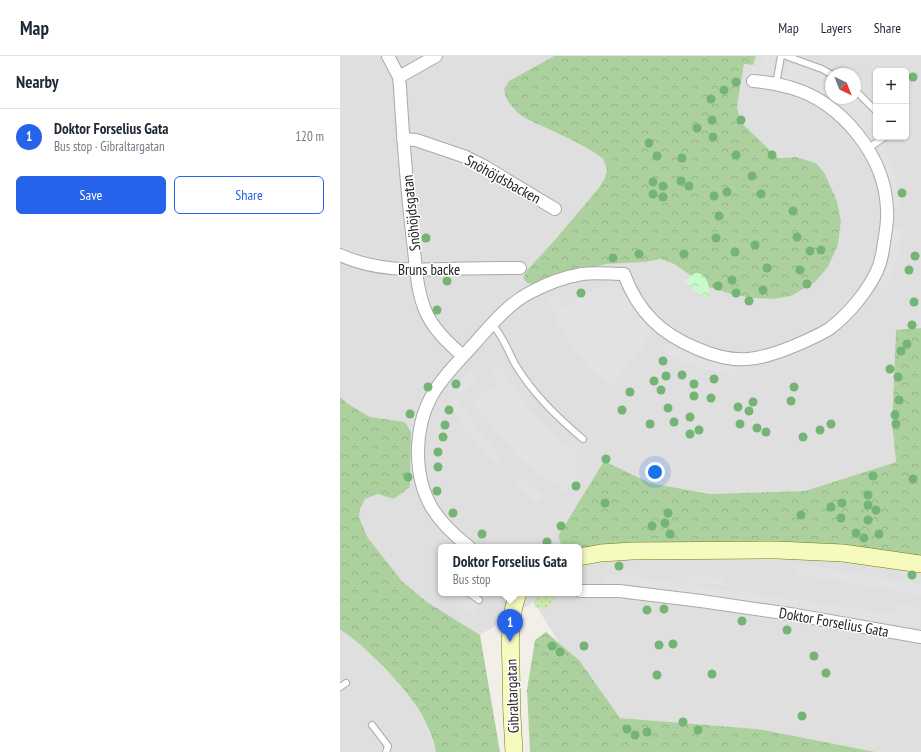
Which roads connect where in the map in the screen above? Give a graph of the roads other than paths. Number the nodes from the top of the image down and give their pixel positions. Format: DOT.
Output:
graph roads {
  1 [pos="388,56"];
  2 [pos="436,56"];
  3 [pos="781,56"];
  4 [pos="786,56"];
  5 [pos="825,71"];
  6 [pos="399,77"];
  7 [pos="753,81"];
  8 [pos="776,84"];
  9 [pos="861,96"];
  10 [pos="873,108"];
  11 [pos="403,138"];
  12 [pos="880,140"];
  13 [pos="867,149"];
  14 [pos="555,209"];
  15 [pos="340,255"];
  16 [pos="520,268"];
  17 [pos="417,270"];
  18 [pos="492,324"];
  19 [pos="463,356"];
  20 [pos="583,439"];
  21 [pos="466,544"];
  22 [pos="582,556"];
  23 [pos="921,564"];
  24 [pos="582,591"];
  25 [pos="473,596"];
  26 [pos="517,596"];
  27 [pos="479,600"];
  28 [pos="921,637"];
  29 [pos="372,725"];
  30 [pos="386,752"];
  31 [pos="514,752"];
  1 -- 6 [label="street, Snöhöjdsgatan"];
  2 -- 6 [label="street"];
  3 -- 8 [label="lane"];
  4 -- 5 [label="lane"];
  6 -- 11 [label="street, Snöhöjdsgatan"];
  7 -- 8 [label="street"];
  8 -- 13 [label="street"];
  9 -- 10 [label="lane"];
  11 -- 14 [label="street, Snöhöjdsbacken"];
  11 -- 17 [label="street, Snöhöjdsgatan"];
  12 -- 13 [label="lane"];
  13 -- 18 [label="street"];
  15 -- 17 [label="street, Bruns backe"];
  16 -- 17 [label="street, Bruns backe"];
  17 -- 19 [label="street, Snöhöjdsgatan"];
  18 -- 19 [label="street"];
  18 -- 20 [label="lane"];
  19 -- 21 [label="street"];
  22 -- 23 [label="street"];
  24 -- 28 [label="street, Doktor Forselius Gata"];
  25 -- 27 [label="lane"];
  26 -- 31 [label="street, Gibraltargatan"];
  29 -- 30 [label="lane"];
}
